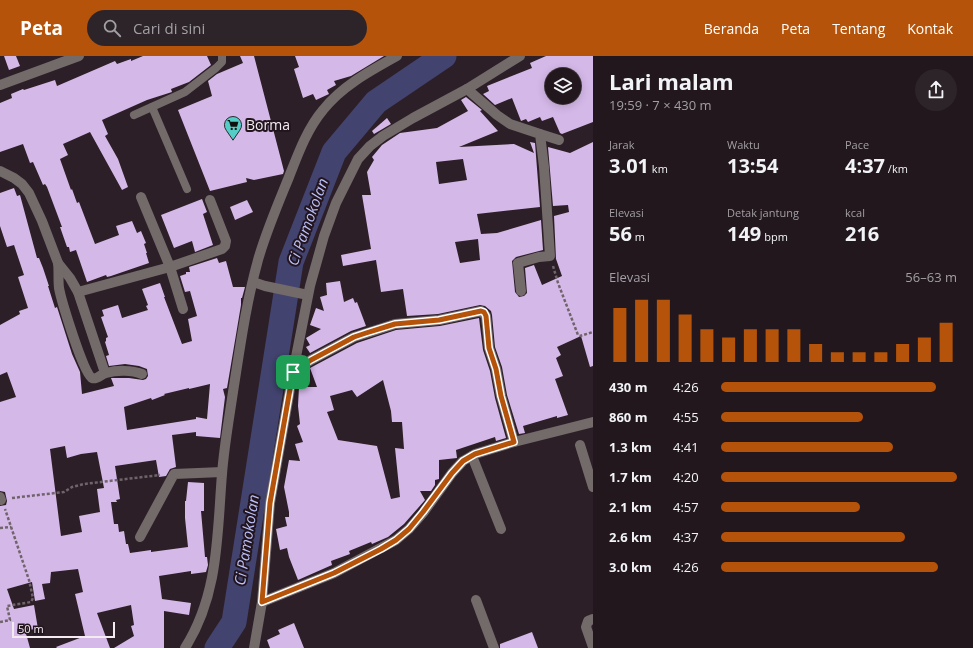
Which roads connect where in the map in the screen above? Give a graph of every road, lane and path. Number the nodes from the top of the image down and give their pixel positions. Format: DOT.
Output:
graph roads {
  1 [pos="79,56"];
  2 [pos="222,56"];
  3 [pos="397,56"];
  4 [pos="520,56"];
  5 [pos="0,86"];
  6 [pos="467,89"];
  7 [pos="152,107"];
  8 [pos="134,116"];
  9 [pos="540,134"];
  10 [pos="559,140"];
  11 [pos="0,171"];
  12 [pos="187,189"];
  13 [pos="141,197"];
  14 [pos="210,200"];
  15 [pos="550,256"];
  16 [pos="58,263"];
  17 [pos="170,267"];
  18 [pos="253,282"];
  19 [pos="78,292"];
  20 [pos="521,292"];
  21 [pos="308,295"];
  22 [pos="184,309"];
  23 [pos="593,332"];
  24 [pos="293,372"];
  25 [pos="105,373"];
  26 [pos="142,374"];
  27 [pos="593,422"];
  28 [pos="514,442"];
  29 [pos="580,445"];
  30 [pos="472,456"];
  31 [pos="222,472"];
  32 [pos="174,474"];
  33 [pos="593,486"];
  34 [pos="0,498"];
  35 [pos="11,526"];
  36 [pos="0,528"];
  37 [pos="501,528"];
  38 [pos="140,537"];
  39 [pos="476,600"];
  40 [pos="262,602"];
  41 [pos="593,619"];
  42 [pos="0,622"];
  43 [pos="593,646"];
  44 [pos="185,648"];
  45 [pos="254,648"];
  46 [pos="494,648"];
  1 -- 5 [label="street"];
  2 -- 7 [label="lane"];
  3 -- 18 [label="street"];
  4 -- 6 [label="street"];
  6 -- 9 [label="street"];
  6 -- 21 [label="street"];
  7 -- 8 [label="lane"];
  7 -- 12 [label="lane"];
  9 -- 10 [label="street"];
  9 -- 15 [label="street"];
  11 -- 16 [label="street"];
  13 -- 17 [label="street"];
  14 -- 17 [label="street"];
  15 -- 20 [label="street"];
  15 -- 23 [label="path"];
  16 -- 19 [label="street"];
  16 -- 25 [label="street"];
  17 -- 19 [label="street"];
  17 -- 22 [label="street"];
  18 -- 21 [label="street"];
  18 -- 31 [label="street"];
  19 -- 25 [label="street"];
  21 -- 24 [label="street"];
  24 -- 28 [label="street"];
  24 -- 40 [label="street"];
  25 -- 26 [label="street"];
  27 -- 28 [label="street"];
  28 -- 30 [label="street"];
  29 -- 33 [label="street"];
  30 -- 37 [label="street"];
  30 -- 40 [label="street"];
  31 -- 32 [label="street"];
  31 -- 44 [label="street"];
  32 -- 34 [label="path"];
  32 -- 38 [label="street"];
  34 -- 35 [label="path"];
  35 -- 36 [label="path"];
  35 -- 42 [label="path"];
  39 -- 46 [label="street"];
  40 -- 45 [label="street"];
  41 -- 43 [label="street"];
}
